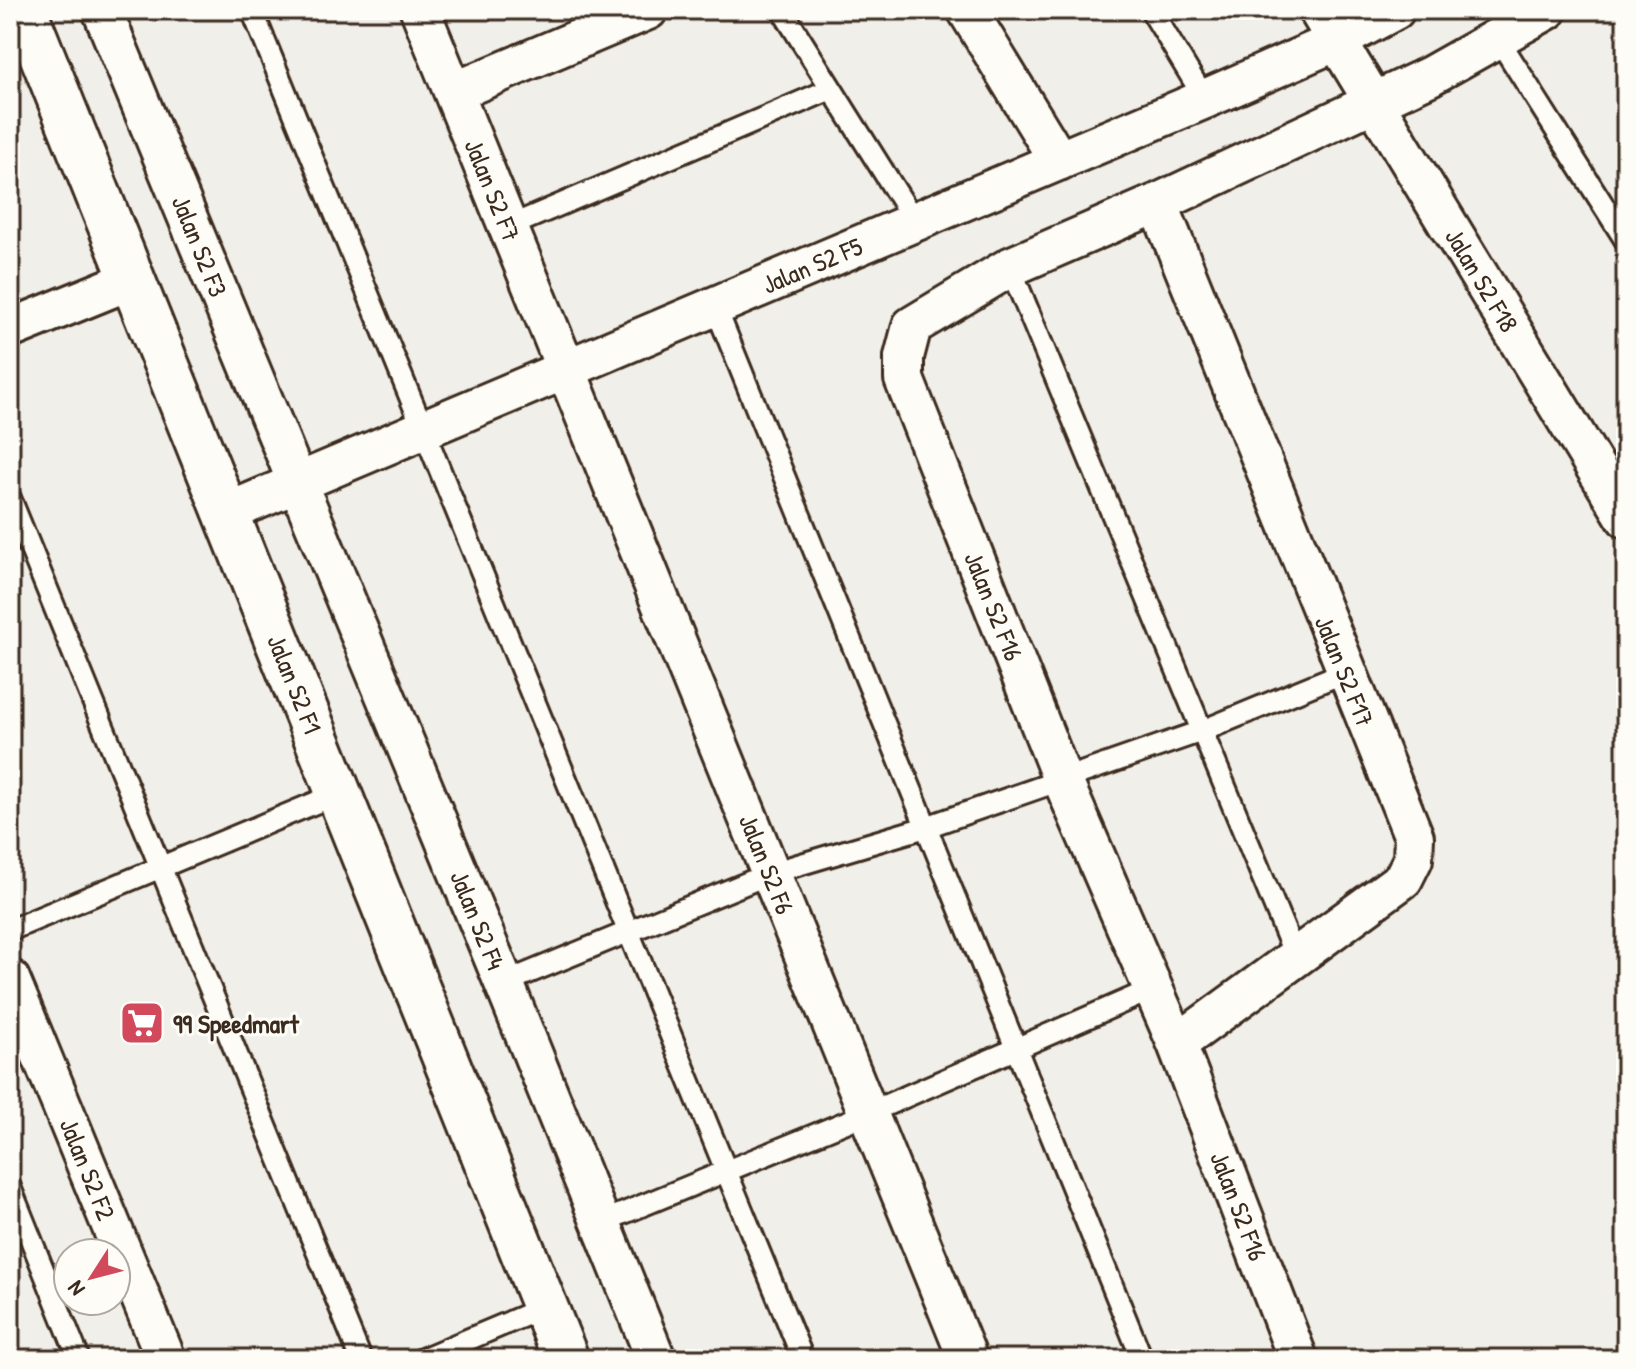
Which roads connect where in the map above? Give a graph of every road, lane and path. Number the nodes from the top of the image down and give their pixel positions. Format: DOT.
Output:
graph roads {
  1 [pos="24,10"];
  2 [pos="102,10"];
  3 [pos="252,10"];
  4 [pos="420,10"];
  5 [pos="648,10"];
  6 [pos="782,10"];
  7 [pos="967,10"];
  8 [pos="1151,10"];
  9 [pos="1395,10"];
  10 [pos="1547,10"];
  11 [pos="1328,26"];
  12 [pos="1499,40"];
  13 [pos="831,89"];
  14 [pos="454,92"];
  15 [pos="1205,99"];
  16 [pos="1374,102"];
  17 [pos="1059,161"];
  18 [pos="1158,203"];
  19 [pos="915,222"];
  20 [pos="508,227"];
  21 [pos="1626,241"];
  22 [pos="1010,267"];
  23 [pos="133,279"];
  24 [pos="715,306"];
  25 [pos="10,329"];
  26 [pos="566,369"];
  27 [pos="424,429"];
  28 [pos="298,483"];
  29 [pos="10,498"];
  30 [pos="1623,506"];
  31 [pos="226,513"];
  32 [pos="1345,672"];
  33 [pos="1202,731"];
  34 [pos="1062,779"];
  35 [pos="339,793"];
  36 [pos="926,827"];
  37 [pos="161,867"];
  38 [pos="771,873"];
  39 [pos="10,930"];
  40 [pos="629,932"];
  41 [pos="1296,958"];
  42 [pos="10,979"];
  43 [pos="504,983"];
  44 [pos="1153,989"];
  45 [pos="22,1042"];
  46 [pos="1177,1044"];
  47 [pos="1016,1047"];
  48 [pos="868,1113"];
  49 [pos="726,1171"];
  50 [pos="10,1187"];
  51 [pos="602,1222"];
  52 [pos="545,1307"];
  53 [pos="79,1359"];
  54 [pos="166,1359"];
  55 [pos="361,1359"];
  56 [pos="422,1359"];
  57 [pos="566,1359"];
  58 [pos="656,1359"];
  59 [pos="803,1359"];
  60 [pos="968,1359"];
  61 [pos="1142,1359"];
  62 [pos="1298,1359"];
  1 -- 23 [label="street, Jalan S2 F1"];
  2 -- 28 [label="street, Jalan S2 F3"];
  3 -- 27 [label="lane"];
  4 -- 14 [label="street, Jalan S2 F7"];
  5 -- 14 [label="street"];
  6 -- 13 [label="lane"];
  7 -- 17 [label="street"];
  8 -- 15 [label="lane"];
  9 -- 11 [label="street, Jalan S2 F5"];
  10 -- 12 [label="street, Jalan S2 F16"];
  11 -- 15 [label="street, Jalan S2 F5"];
  11 -- 16 [label="street, Jalan S2 F18"];
  12 -- 16 [label="street, Jalan S2 F16"];
  12 -- 21 [label="lane"];
  13 -- 19 [label="lane"];
  13 -- 20 [label="lane"];
  14 -- 20 [label="street, Jalan S2 F7"];
  15 -- 17 [label="street, Jalan S2 F5"];
  16 -- 18 [label="street, Jalan S2 F16"];
  16 -- 30 [label="street, Jalan S2 F18"];
  17 -- 19 [label="street, Jalan S2 F5"];
  18 -- 22 [label="street, Jalan S2 F16"];
  18 -- 32 [label="street, Jalan S2 F17"];
  19 -- 24 [label="street, Jalan S2 F5"];
  20 -- 26 [label="street, Jalan S2 F7"];
  22 -- 33 [label="lane"];
  22 -- 34 [label="street, Jalan S2 F16"];
  23 -- 25 [label="street"];
  23 -- 31 [label="street, Jalan S2 F1"];
  24 -- 26 [label="street, Jalan S2 F5"];
  24 -- 36 [label="lane"];
  26 -- 27 [label="street, Jalan S2 F5"];
  26 -- 38 [label="street, Jalan S2 F6"];
  27 -- 28 [label="street, Jalan S2 F5"];
  27 -- 40 [label="lane"];
  28 -- 31 [label="street, Jalan S2 F5"];
  28 -- 43 [label="street, Jalan S2 F4"];
  29 -- 37 [label="lane"];
  31 -- 35 [label="street, Jalan S2 F1"];
  32 -- 33 [label="lane"];
  32 -- 41 [label="street, Jalan S2 F17"];
  33 -- 34 [label="lane"];
  33 -- 41 [label="lane"];
  34 -- 36 [label="lane"];
  34 -- 44 [label="street, Jalan S2 F16"];
  35 -- 37 [label="lane"];
  35 -- 52 [label="street, Jalan S2 F1"];
  36 -- 38 [label="lane"];
  36 -- 47 [label="lane"];
  37 -- 39 [label="lane"];
  37 -- 55 [label="lane"];
  38 -- 40 [label="lane"];
  38 -- 48 [label="street, Jalan S2 F6"];
  40 -- 43 [label="lane"];
  40 -- 49 [label="lane"];
  41 -- 46 [label="street, Jalan S2 F17"];
  42 -- 45 [label="street, Jalan S2 F2"];
  43 -- 51 [label="street, Jalan S2 F4"];
  44 -- 46 [label="street, Jalan S2 F16"];
  44 -- 47 [label="lane"];
  45 -- 54 [label="street, Jalan S2 F2"];
  46 -- 62 [label="street, Jalan S2 F16"];
  47 -- 48 [label="lane"];
  47 -- 61 [label="lane"];
  48 -- 49 [label="lane"];
  48 -- 60 [label="street, Jalan S2 F6"];
  49 -- 51 [label="lane"];
  49 -- 59 [label="lane"];
  50 -- 53 [label="lane"];
  51 -- 58 [label="street, Jalan S2 F4"];
  52 -- 56 [label="lane"];
  52 -- 57 [label="street, Jalan S2 F1"];
}
